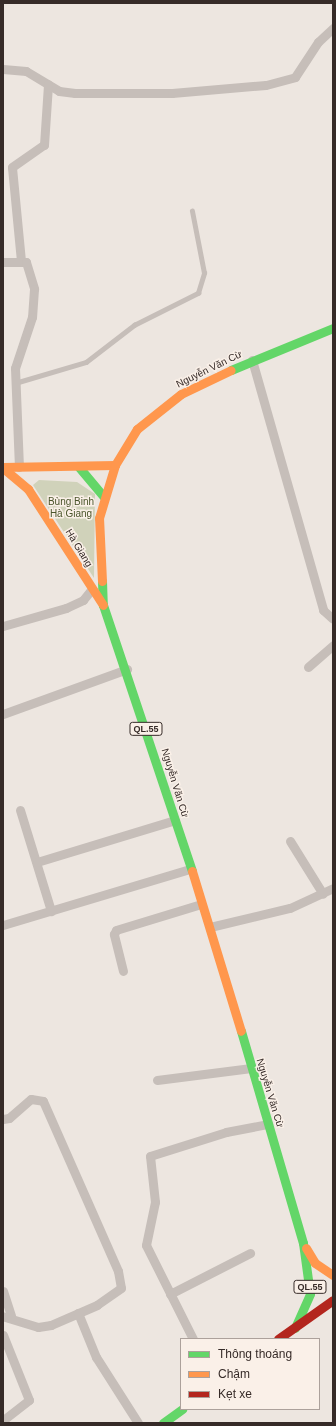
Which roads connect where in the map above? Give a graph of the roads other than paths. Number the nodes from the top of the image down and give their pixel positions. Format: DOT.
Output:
graph roads {
  1 [pos="333,28"];
  2 [pos="3,69"];
  3 [pos="48,84"];
  4 [pos="192,211"];
  5 [pos="21,261"];
  6 [pos="3,262"];
  7 [pos="333,328"];
  8 [pos="252,360"];
  9 [pos="14,383"];
  10 [pos="115,465"];
  11 [pos="78,466"];
  12 [pos="19,467"];
  13 [pos="3,468"];
  14 [pos="104,497"];
  15 [pos="91,590"];
  16 [pos="103,605"];
  17 [pos="333,619"];
  18 [pos="3,626"];
  19 [pos="333,645"];
  20 [pos="308,667"];
  21 [pos="128,669"];
  22 [pos="3,714"];
  23 [pos="20,810"];
  24 [pos="175,820"];
  25 [pos="290,841"];
  26 [pos="37,862"];
  27 [pos="190,869"];
  28 [pos="333,888"];
  29 [pos="323,894"];
  30 [pos="201,904"];
  31 [pos="51,911"];
  32 [pos="3,925"];
  33 [pos="210,927"];
  34 [pos="123,971"];
  35 [pos="251,1068"];
  36 [pos="156,1080"];
  37 [pos="3,1119"];
  38 [pos="268,1124"];
  39 [pos="303,1243"];
  40 [pos="250,1253"];
  41 [pos="333,1275"];
  42 [pos="3,1291"];
  43 [pos="170,1294"];
  44 [pos="333,1300"];
  45 [pos="78,1313"];
  46 [pos="7,1316"];
  47 [pos="295,1328"];
  48 [pos="3,1335"];
  49 [pos="192,1338"];
  50 [pos="280,1338"];
  51 [pos="181,1410"];
  52 [pos="3,1420"];
  53 [pos="138,1423"];
  54 [pos="163,1423"];
  1 -- 3 [label="street"];
  2 -- 3 [label="street"];
  3 -- 5 [label="street"];
  4 -- 9 [label="lane"];
  5 -- 6 [label="street"];
  5 -- 9 [label="street"];
  7 -- 8 [label="main road, Nguyễn Văn Cừ / QL.55"];
  8 -- 10 [label="main road, Nguyễn Văn Cừ / QL.55"];
  8 -- 17 [label="street"];
  9 -- 12 [label="street"];
  10 -- 11 [label="main road, Hà Giang"];
  10 -- 14 [label="main road, Nguyễn Văn Cừ / QL.55"];
  11 -- 12 [label="main road, Hà Giang"];
  11 -- 14 [label="main road"];
  12 -- 13 [label="main road, Hà Giang"];
  13 -- 15 [label="main road, Hà Giang"];
  14 -- 16 [label="main road, Nguyễn Văn Cừ / QL.55"];
  15 -- 16 [label="main road, Hà Giang"];
  15 -- 18 [label="street"];
  16 -- 21 [label="main road, Nguyễn Văn Cừ / QL.55"];
  19 -- 20 [label="street"];
  21 -- 22 [label="street"];
  21 -- 24 [label="main road, Nguyễn Văn Cừ / QL.55"];
  23 -- 26 [label="street"];
  24 -- 26 [label="street"];
  24 -- 27 [label="main road, Nguyễn Văn Cừ / QL.55"];
  25 -- 29 [label="street"];
  26 -- 31 [label="street"];
  27 -- 30 [label="main road, Nguyễn Văn Cừ / QL.55"];
  27 -- 31 [label="street"];
  28 -- 29 [label="street"];
  29 -- 33 [label="street"];
  30 -- 33 [label="main road, Nguyễn Văn Cừ / QL.55"];
  30 -- 34 [label="street"];
  31 -- 32 [label="street"];
  33 -- 35 [label="main road, Nguyễn Văn Cừ / QL.55"];
  35 -- 36 [label="street"];
  35 -- 38 [label="main road, Nguyễn Văn Cừ / QL.55"];
  37 -- 45 [label="street"];
  38 -- 39 [label="main road, Nguyễn Văn Cừ / QL.55"];
  38 -- 43 [label="street"];
  39 -- 41 [label="main road, Nguyễn Văn Cừ / QL.55"];
  39 -- 47 [label="main road, Nguyễn Văn Cừ / QL.55"];
  40 -- 43 [label="street"];
  42 -- 46 [label="street"];
  43 -- 49 [label="street"];
  44 -- 47 [label="main road"];
  45 -- 46 [label="street"];
  45 -- 53 [label="street"];
  47 -- 50 [label="main road"];
  48 -- 52 [label="street"];
  51 -- 54 [label="main road"];
}
